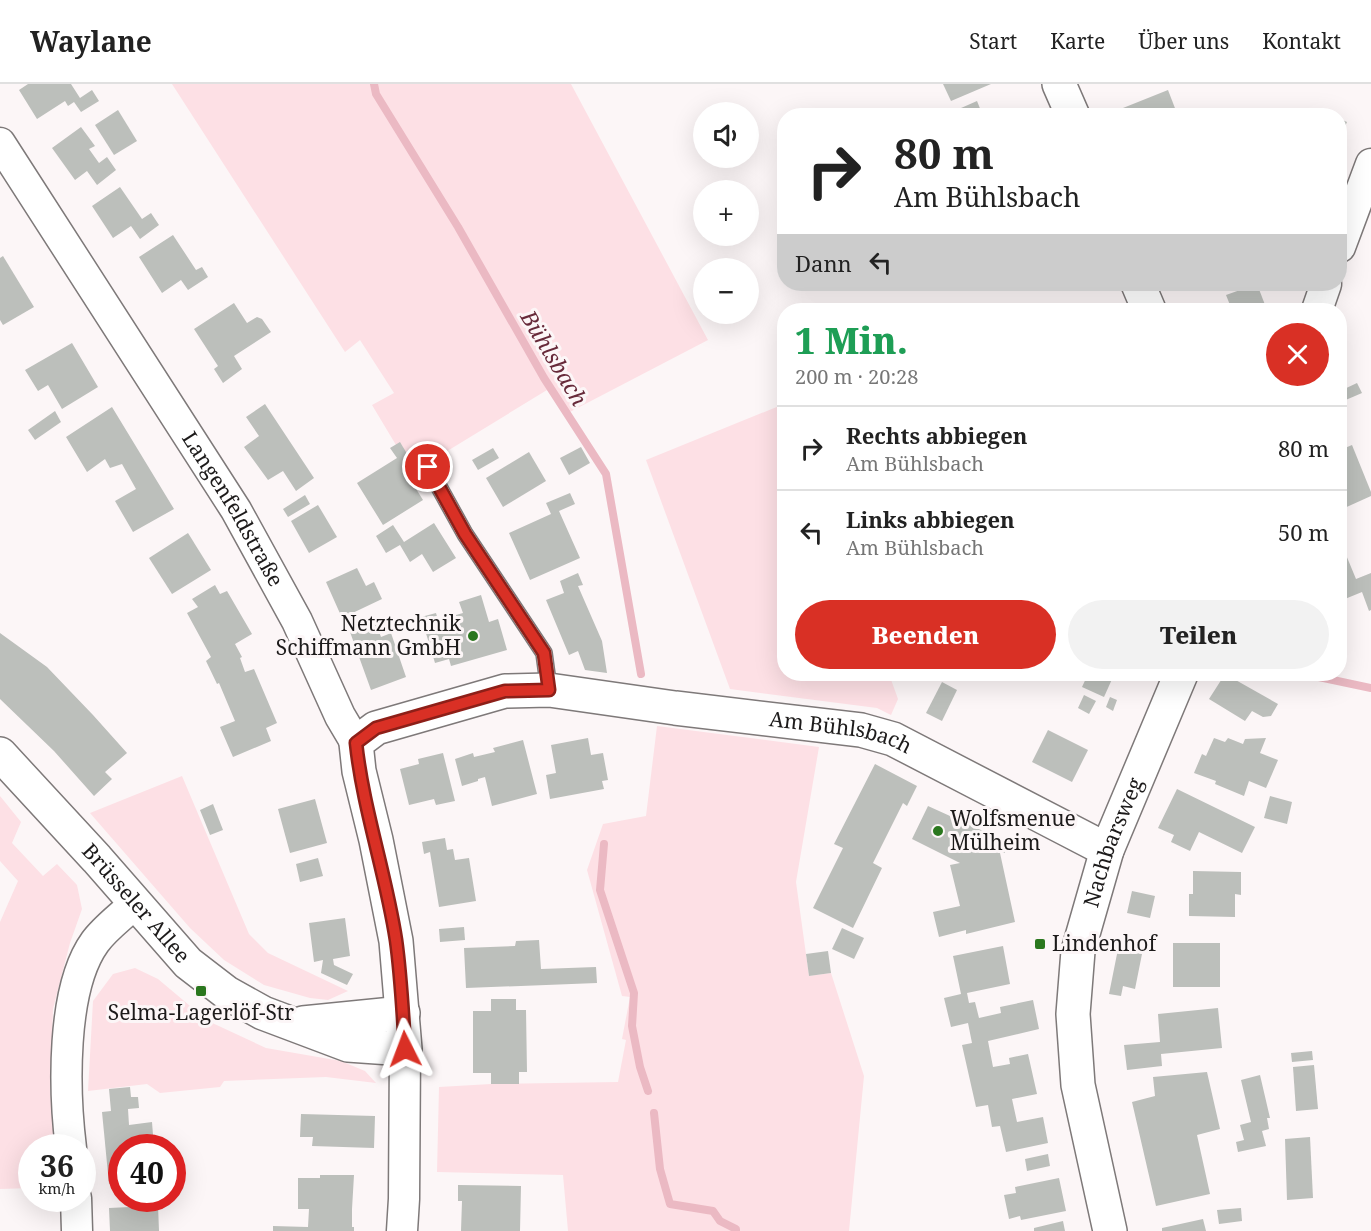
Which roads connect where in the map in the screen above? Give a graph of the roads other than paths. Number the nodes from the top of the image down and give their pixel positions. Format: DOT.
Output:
graph roads {
  1 [pos="1059,84"];
  2 [pos="1070,108"];
  3 [pos="0,143"];
  4 [pos="1371,164"];
  5 [pos="1347,228"];
  6 [pos="428,467"];
  7 [pos="1178,681"];
  8 [pos="549,690"];
  9 [pos="356,743"];
  10 [pos="0,754"];
  11 [pos="1107,850"];
  12 [pos="134,904"];
  13 [pos="403,1012"];
  14 [pos="296,1024"];
  15 [pos="405,1049"];
  16 [pos="70,1134"];
  17 [pos="76,1212"];
  18 [pos="76,1231"];
  19 [pos="402,1231"];
  20 [pos="1110,1231"];
  1 -- 2 [label="street"];
  3 -- 9 [label="street, Langenfeldstraße"];
  4 -- 5 [label="street"];
  6 -- 8 [label="lane"];
  7 -- 11 [label="street, Nachbarsweg"];
  8 -- 9 [label="street, Am Bühlsbach"];
  8 -- 11 [label="street, Am Bühlsbach"];
  9 -- 13 [label="street, Langenfeldstraße"];
  10 -- 12 [label="street, Brüsseler Allee"];
  11 -- 20 [label="street, Nachbarsweg"];
  12 -- 14 [label="street, Brüsseler Allee"];
  12 -- 16 [label="street"];
  13 -- 14 [label="street, Brüsseler Allee"];
  13 -- 15 [label="street, Langenfeldstraße"];
  14 -- 15 [label="street, Brüsseler Allee"];
  15 -- 19 [label="street, Langenfeldstraße"];
  17 -- 18 [label="street"];
}
